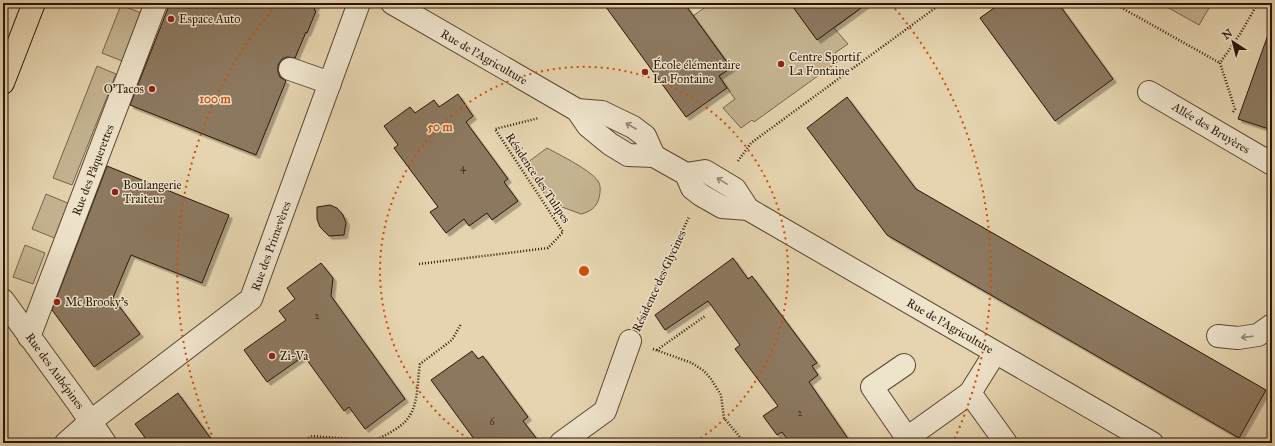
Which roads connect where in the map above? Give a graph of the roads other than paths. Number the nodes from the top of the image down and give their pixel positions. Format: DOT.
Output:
graph roads {
  1 [pos="34,3"];
  2 [pos="156,3"];
  3 [pos="359,3"];
  4 [pos="392,3"];
  5 [pos="290,69"];
  6 [pos="3,83"];
  7 [pos="330,83"];
  8 [pos="1149,92"];
  9 [pos="1272,164"];
  10 [pos="3,300"];
  11 [pos="1272,325"];
  12 [pos="1218,336"];
  13 [pos="29,337"];
  14 [pos="630,341"];
  15 [pos="995,353"];
  16 [pos="904,365"];
  17 [pos="970,393"];
  18 [pos="91,421"];
  19 [pos="66,443"];
  20 [pos="105,443"];
  21 [pos="560,443"];
  22 [pos="1006,443"];
  23 [pos="1152,443"];
  1 -- 6 [label="main road"];
  2 -- 13 [label="street, Rue des Pâquerettes"];
  3 -- 7 [label="street, Rue des Primevères"];
  4 -- 15 [label="street, Rue de l'Agriculture"];
  5 -- 7 [label="street"];
  7 -- 18 [label="street, Rue des Primevères"];
  8 -- 9 [label="street, Allée des Bruyères"];
  10 -- 13 [label="street, Rue des Aubépines"];
  11 -- 12 [label="street, one-way"];
  13 -- 18 [label="street, Rue des Aubépines"];
  14 -- 21 [label="street"];
  15 -- 17 [label="street"];
  15 -- 23 [label="street, Rue de l'Agriculture"];
  16 -- 17 [label="street"];
  17 -- 22 [label="street"];
  18 -- 19 [label="street, Rue des Primevères"];
  18 -- 20 [label="street, Rue des Aubépines"];
}
